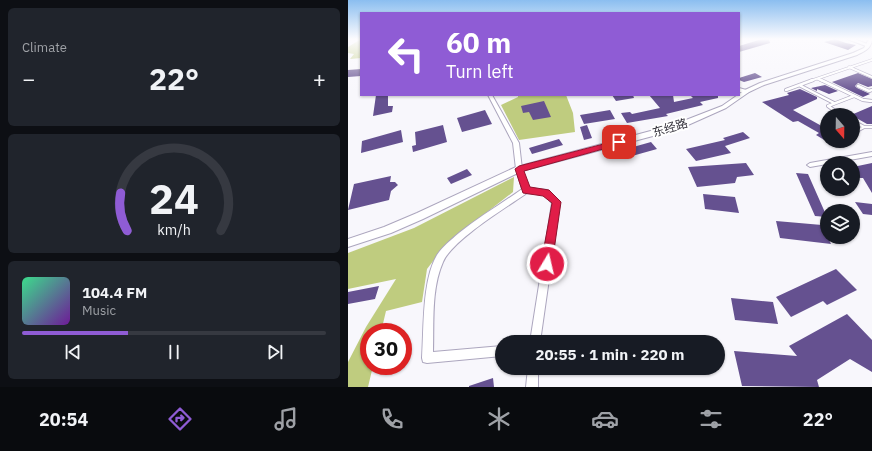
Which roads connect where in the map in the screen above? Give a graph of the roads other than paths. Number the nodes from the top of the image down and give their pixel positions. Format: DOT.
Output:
graph roads {
  1 [pos="845,57"];
  2 [pos="872,60"];
  3 [pos="849,67"];
  4 [pos="872,77"];
  5 [pos="818,79"];
  6 [pos="799,85"];
  7 [pos="858,86"];
  8 [pos="743,90"];
  9 [pos="786,90"];
  10 [pos="872,90"];
  11 [pos="491,96"];
  12 [pos="736,96"];
  13 [pos="854,96"];
  14 [pos="872,101"];
  15 [pos="834,103"];
  16 [pos="831,108"];
  17 [pos="860,125"];
  18 [pos="864,127"];
  19 [pos="872,127"];
  20 [pos="860,129"];
  21 [pos="872,154"];
  22 [pos="810,165"];
  23 [pos="519,169"];
  24 [pos="526,190"];
  25 [pos="348,242"];
  26 [pos="536,335"];
  27 [pos="495,352"];
  28 [pos="533,375"];
  29 [pos="532,387"];
  1 -- 8 [label="main road, 东经路"];
  2 -- 3 [label="lane"];
  3 -- 4 [label="lane"];
  3 -- 5 [label="lane"];
  5 -- 6 [label="lane"];
  5 -- 13 [label="lane"];
  6 -- 9 [label="lane"];
  6 -- 15 [label="lane"];
  7 -- 10 [label="lane"];
  11 -- 23 [label="street"];
  12 -- 23 [label="main road, 东经路"];
  13 -- 14 [label="lane"];
  13 -- 15 [label="lane"];
  15 -- 16 [label="lane"];
  17 -- 18 [label="lane"];
  18 -- 19 [label="lane"];
  18 -- 20 [label="lane"];
  21 -- 22 [label="street"];
  23 -- 24 [label="street"];
  23 -- 25 [label="main road, 东经路"];
  24 -- 26 [label="street"];
  24 -- 27 [label="street"];
  28 -- 29 [label="street"];
}
